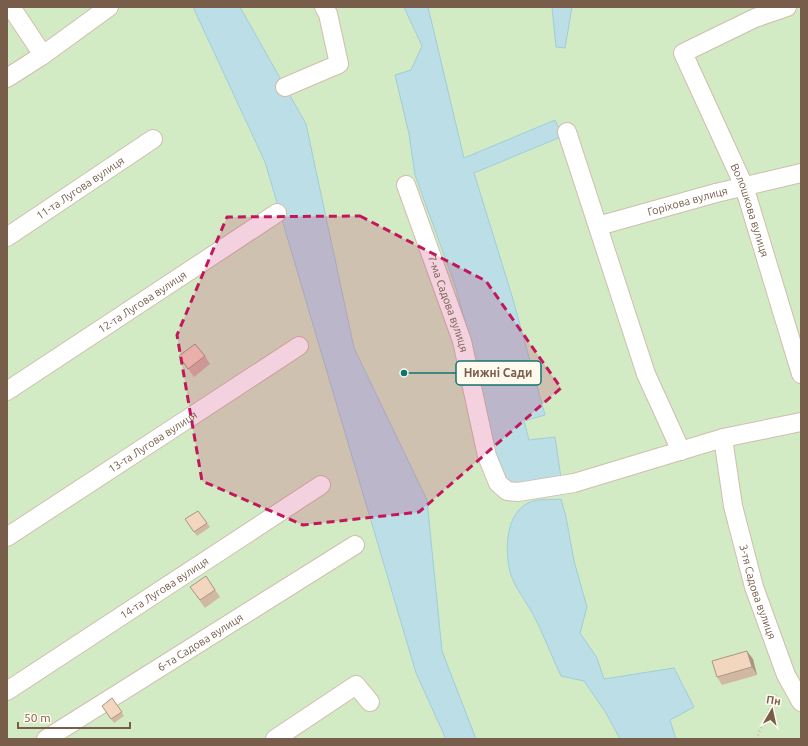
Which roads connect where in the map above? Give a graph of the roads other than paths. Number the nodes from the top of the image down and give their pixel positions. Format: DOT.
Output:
graph roads {
  1 [pos="11,7"];
  2 [pos="110,7"];
  3 [pos="324,7"];
  4 [pos="787,7"];
  5 [pos="43,55"];
  6 [pos="7,78"];
  7 [pos="286,87"];
  8 [pos="567,132"];
  9 [pos="153,139"];
  10 [pos="801,172"];
  11 [pos="406,185"];
  12 [pos="744,186"];
  13 [pos="277,213"];
  14 [pos="598,226"];
  15 [pos="7,237"];
  16 [pos="299,346"];
  17 [pos="801,374"];
  18 [pos="7,391"];
  19 [pos="801,422"];
  20 [pos="723,438"];
  21 [pos="681,451"];
  22 [pos="321,485"];
  23 [pos="7,537"];
  24 [pos="355,545"];
  25 [pos="7,691"];
  26 [pos="370,702"];
  27 [pos="801,702"];
  28 [pos="46,739"];
  29 [pos="275,739"];
  1 -- 5 [label="street"];
  2 -- 5 [label="street"];
  3 -- 7 [label="street"];
  4 -- 12 [label="street, Волошкова вулиця"];
  5 -- 6 [label="street"];
  8 -- 14 [label="street"];
  9 -- 15 [label="street, 11-та Лугова вулиця"];
  10 -- 12 [label="street, Горіхова вулиця"];
  11 -- 21 [label="street, 7-ма Садова вулиця"];
  12 -- 14 [label="street, Горіхова вулиця"];
  12 -- 17 [label="street, Волошкова вулиця"];
  13 -- 18 [label="street, 12-та Лугова вулиця"];
  14 -- 21 [label="street"];
  16 -- 23 [label="street, 13-та Лугова вулиця"];
  19 -- 20 [label="street"];
  20 -- 21 [label="street"];
  20 -- 27 [label="street, 3-тя Садова вулиця"];
  22 -- 25 [label="street, 14-та Лугова вулиця"];
  24 -- 28 [label="street, 6-та Садова вулиця"];
  26 -- 29 [label="street"];
}
